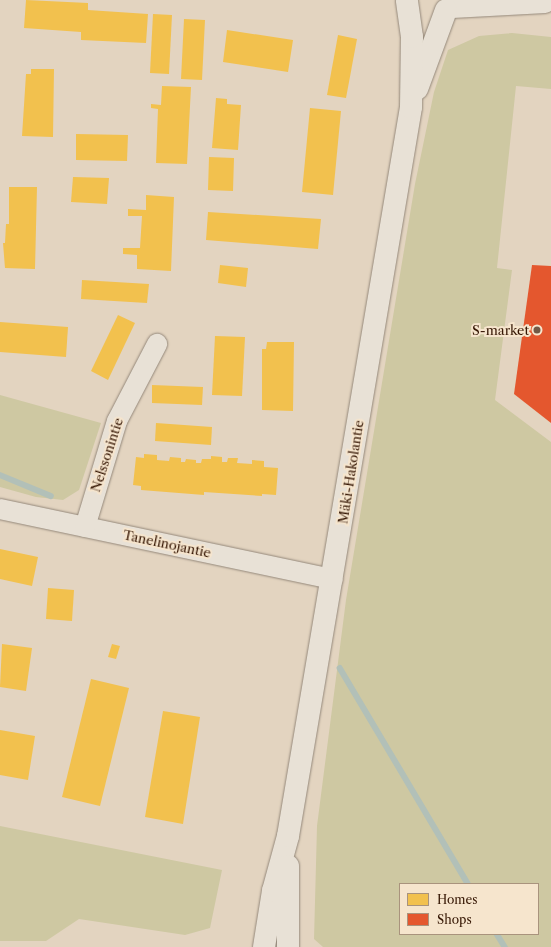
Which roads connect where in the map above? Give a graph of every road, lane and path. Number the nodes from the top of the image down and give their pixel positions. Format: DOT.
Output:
graph roads {
  1 [pos="407,0"];
  2 [pos="545,2"];
  3 [pos="453,6"];
  4 [pos="411,107"];
  5 [pos="157,344"];
  6 [pos="0,509"];
  7 [pos="85,526"];
  8 [pos="333,579"];
  9 [pos="288,836"];
  10 [pos="264,947"];
  11 [pos="288,947"];
  1 -- 3 [label="street"];
  1 -- 4 [label="street, Mäki-Hakolantie"];
  2 -- 3 [label="street"];
  3 -- 4 [label="street, Mäki-Hakolantie"];
  4 -- 8 [label="street, Mäki-Hakolantie"];
  5 -- 7 [label="street, Nelssonintie"];
  6 -- 7 [label="street, Tanelinojantie"];
  7 -- 8 [label="street, Tanelinojantie"];
  8 -- 9 [label="street, Mäki-Hakolantie"];
  9 -- 10 [label="street, Mäki-Hakolantie"];
  9 -- 11 [label="street, Mäki-Hakolantie"];
}
